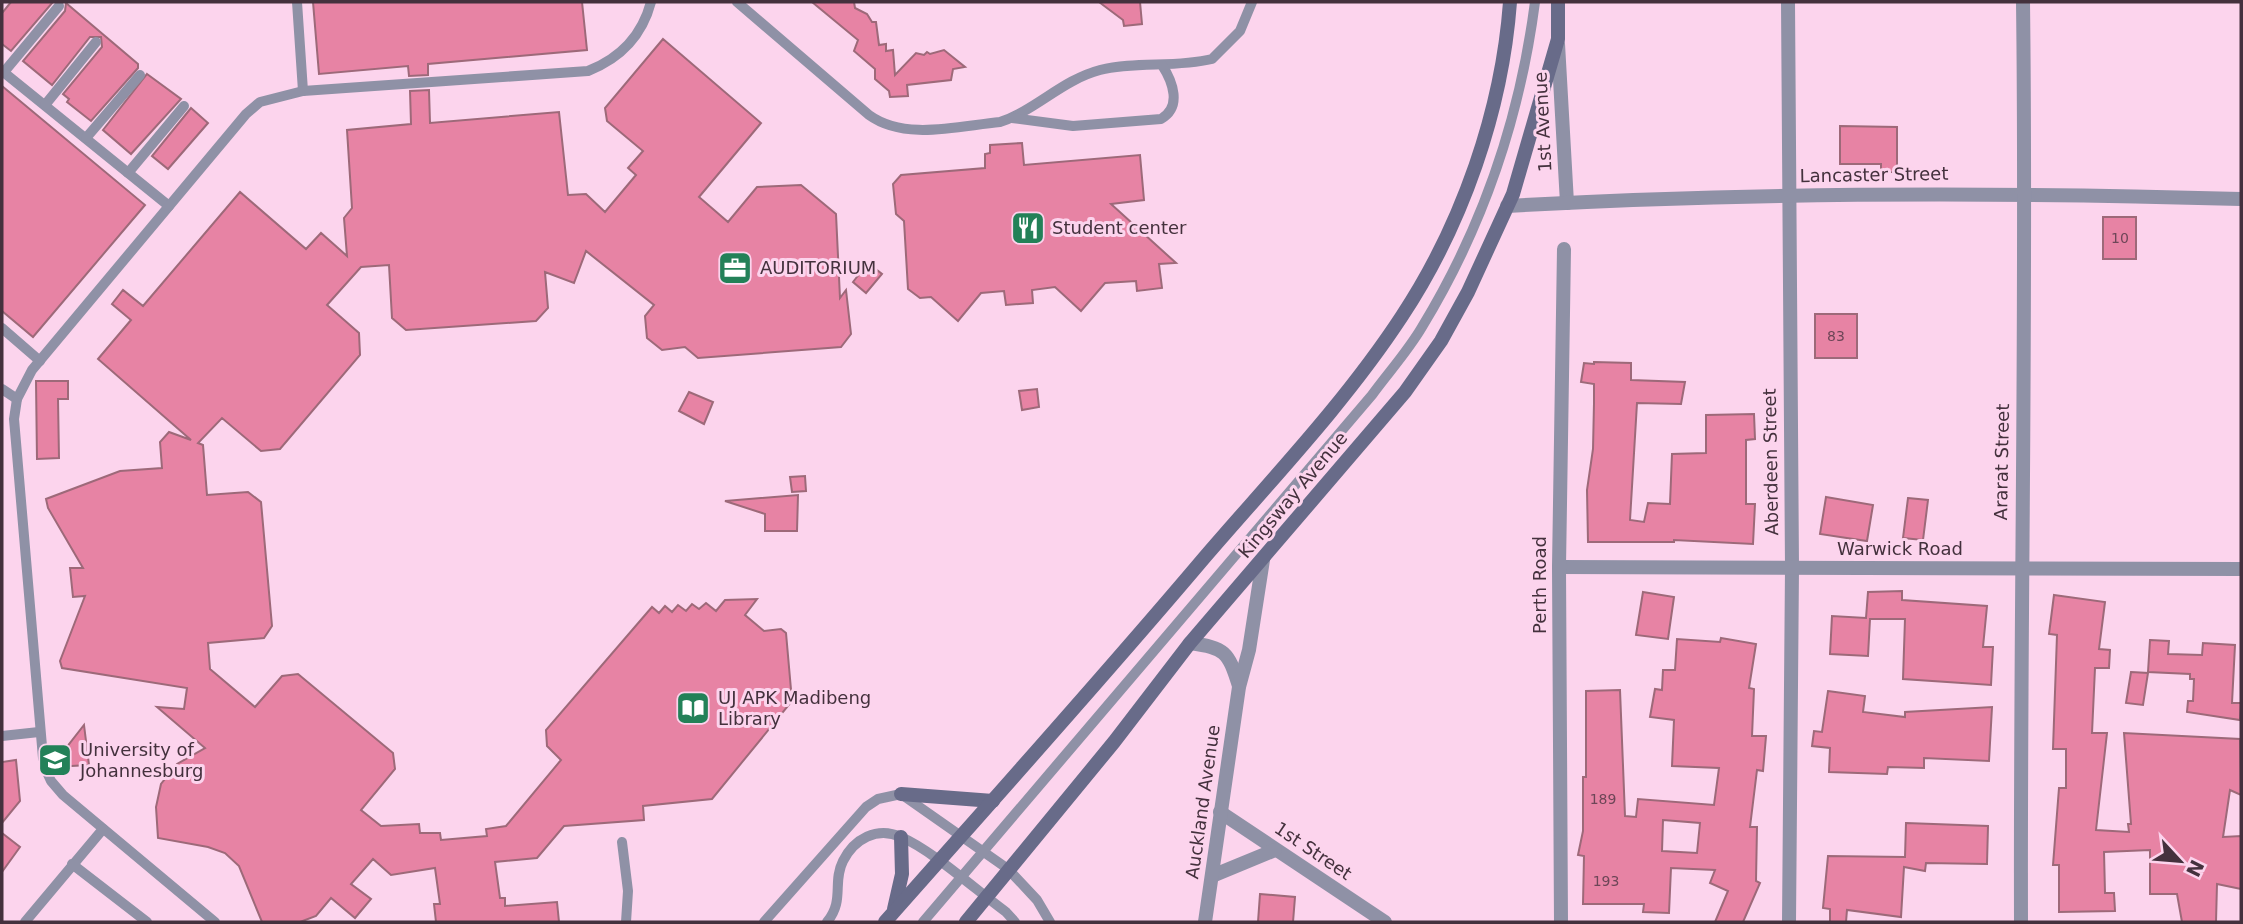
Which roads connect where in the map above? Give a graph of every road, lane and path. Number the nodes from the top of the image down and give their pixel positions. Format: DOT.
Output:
graph roads {
  1 [pos="297,2"];
  2 [pos="651,2"];
  3 [pos="737,2"];
  4 [pos="1252,2"];
  5 [pos="1510,2"];
  6 [pos="1535,2"];
  7 [pos="1558,2"];
  8 [pos="1788,2"];
  9 [pos="2023,2"];
  10 [pos="59,6"];
  11 [pos="1558,39"];
  12 [pos="96,42"];
  13 [pos="1162,65"];
  14 [pos="3,71"];
  15 [pos="140,75"];
  16 [pos="303,91"];
  17 [pos="45,105"];
  18 [pos="184,106"];
  19 [pos="1012,118"];
  20 [pos="86,138"];
  21 [pos="128,173"];
  22 [pos="2025,193"];
  23 [pos="1788,196"];
  24 [pos="2241,199"];
  25 [pos="1567,203"];
  26 [pos="169,206"];
  27 [pos="1507,206"];
  28 [pos="1564,249"];
  29 [pos="2,328"];
  30 [pos="40,361"];
  31 [pos="2,389"];
  32 [pos="17,399"];
  33 [pos="1263,560"];
  34 [pos="1559,567"];
  35 [pos="1792,568"];
  36 [pos="2020,568"];
  37 [pos="2241,569"];
  38 [pos="1190,643"];
  39 [pos="1239,687"];
  40 [pos="40,732"];
  41 [pos="2,736"];
  42 [pos="901,794"];
  43 [pos="993,801"];
  44 [pos="1220,812"];
  45 [pos="103,829"];
  46 [pos="961,836"];
  47 [pos="901,837"];
  48 [pos="622,842"];
  49 [pos="1275,850"];
  50 [pos="984,852"];
  51 [pos="938,862"];
  52 [pos="72,864"];
  53 [pos="1008,869"];
  54 [pos="1212,876"];
  55 [pos="961,878"];
  56 [pos="985,897"];
  57 [pos="889,918"];
  58 [pos="25,922"];
  59 [pos="146,922"];
  60 [pos="215,922"];
  61 [pos="626,922"];
  62 [pos="764,922"];
  63 [pos="827,922"];
  64 [pos="923,922"];
  65 [pos="966,922"];
  66 [pos="1015,922"];
  67 [pos="1050,922"];
  68 [pos="1205,922"];
  69 [pos="1385,922"];
  70 [pos="1561,922"];
  71 [pos="1789,922"];
  72 [pos="2021,922"];
  1 -- 16 [label="lane"];
  2 -- 16 [label="lane"];
  3 -- 19 [label="lane"];
  4 -- 13 [label="lane"];
  5 -- 43 [label="main road, Kingsway Avenue"];
  6 -- 50 [label="lane"];
  7 -- 11 [label="main road"];
  8 -- 23 [label="street, Aberdeen Street"];
  9 -- 22 [label="street, Ararat Street"];
  10 -- 14 [label="lane"];
  11 -- 25 [label="street, 1st Avenue"];
  11 -- 27 [label="main road, Kingsway Avenue"];
  12 -- 17 [label="lane"];
  13 -- 19 [label="lane"];
  13 -- 19 [label="lane"];
  14 -- 17 [label="lane"];
  15 -- 20 [label="lane"];
  16 -- 26 [label="lane"];
  17 -- 20 [label="lane"];
  18 -- 21 [label="lane"];
  20 -- 21 [label="lane"];
  21 -- 26 [label="lane"];
  22 -- 23 [label="street, Lancaster Street"];
  22 -- 24 [label="street, Lancaster Street"];
  22 -- 36 [label="street, Ararat Street"];
  23 -- 25 [label="street, Lancaster Street"];
  23 -- 35 [label="street, Aberdeen Street"];
  25 -- 27 [label="street, Lancaster Street"];
  26 -- 30 [label="lane"];
  27 -- 33 [label="main road, Kingsway Avenue"];
  28 -- 34 [label="street, Perth Road"];
  29 -- 30 [label="lane"];
  30 -- 32 [label="lane"];
  31 -- 32 [label="lane"];
  32 -- 40 [label="lane"];
  33 -- 38 [label="main road, Kingsway Avenue"];
  33 -- 39 [label="street, Auckland Avenue"];
  34 -- 35 [label="street, Warwick Road"];
  34 -- 70 [label="street, Perth Road"];
  35 -- 36 [label="street, Warwick Road"];
  35 -- 71 [label="street, Aberdeen Street"];
  36 -- 37 [label="street, Warwick Road"];
  36 -- 72 [label="street, Ararat Street"];
  38 -- 39 [label="street"];
  38 -- 53 [label="main road, Kingsway Avenue"];
  39 -- 44 [label="street, Auckland Avenue"];
  40 -- 41 [label="lane"];
  40 -- 45 [label="lane"];
  42 -- 43 [label="main road"];
  42 -- 46 [label="lane"];
  42 -- 62 [label="lane"];
  43 -- 46 [label="main road, Kingsway Avenue"];
  44 -- 49 [label="street, 1st Street"];
  44 -- 54 [label="street, Auckland Avenue"];
  45 -- 52 [label="lane"];
  45 -- 60 [label="lane"];
  46 -- 50 [label="lane"];
  46 -- 51 [label="main road, Kingsway Avenue"];
  47 -- 51 [label="lane"];
  47 -- 57 [label="main road"];
  47 -- 63 [label="lane"];
  48 -- 61 [label="lane"];
  49 -- 54 [label="street"];
  49 -- 69 [label="street, 1st Street"];
  50 -- 53 [label="lane"];
  50 -- 55 [label="lane"];
  51 -- 55 [label="lane"];
  51 -- 57 [label="main road, Kingsway Avenue"];
  52 -- 58 [label="lane"];
  52 -- 59 [label="lane"];
  53 -- 56 [label="main road, Kingsway Avenue"];
  53 -- 67 [label="lane"];
  54 -- 68 [label="street, Auckland Avenue"];
  55 -- 56 [label="lane"];
  55 -- 64 [label="lane"];
  56 -- 65 [label="main road, Kingsway Avenue"];
  56 -- 66 [label="lane"];
}
